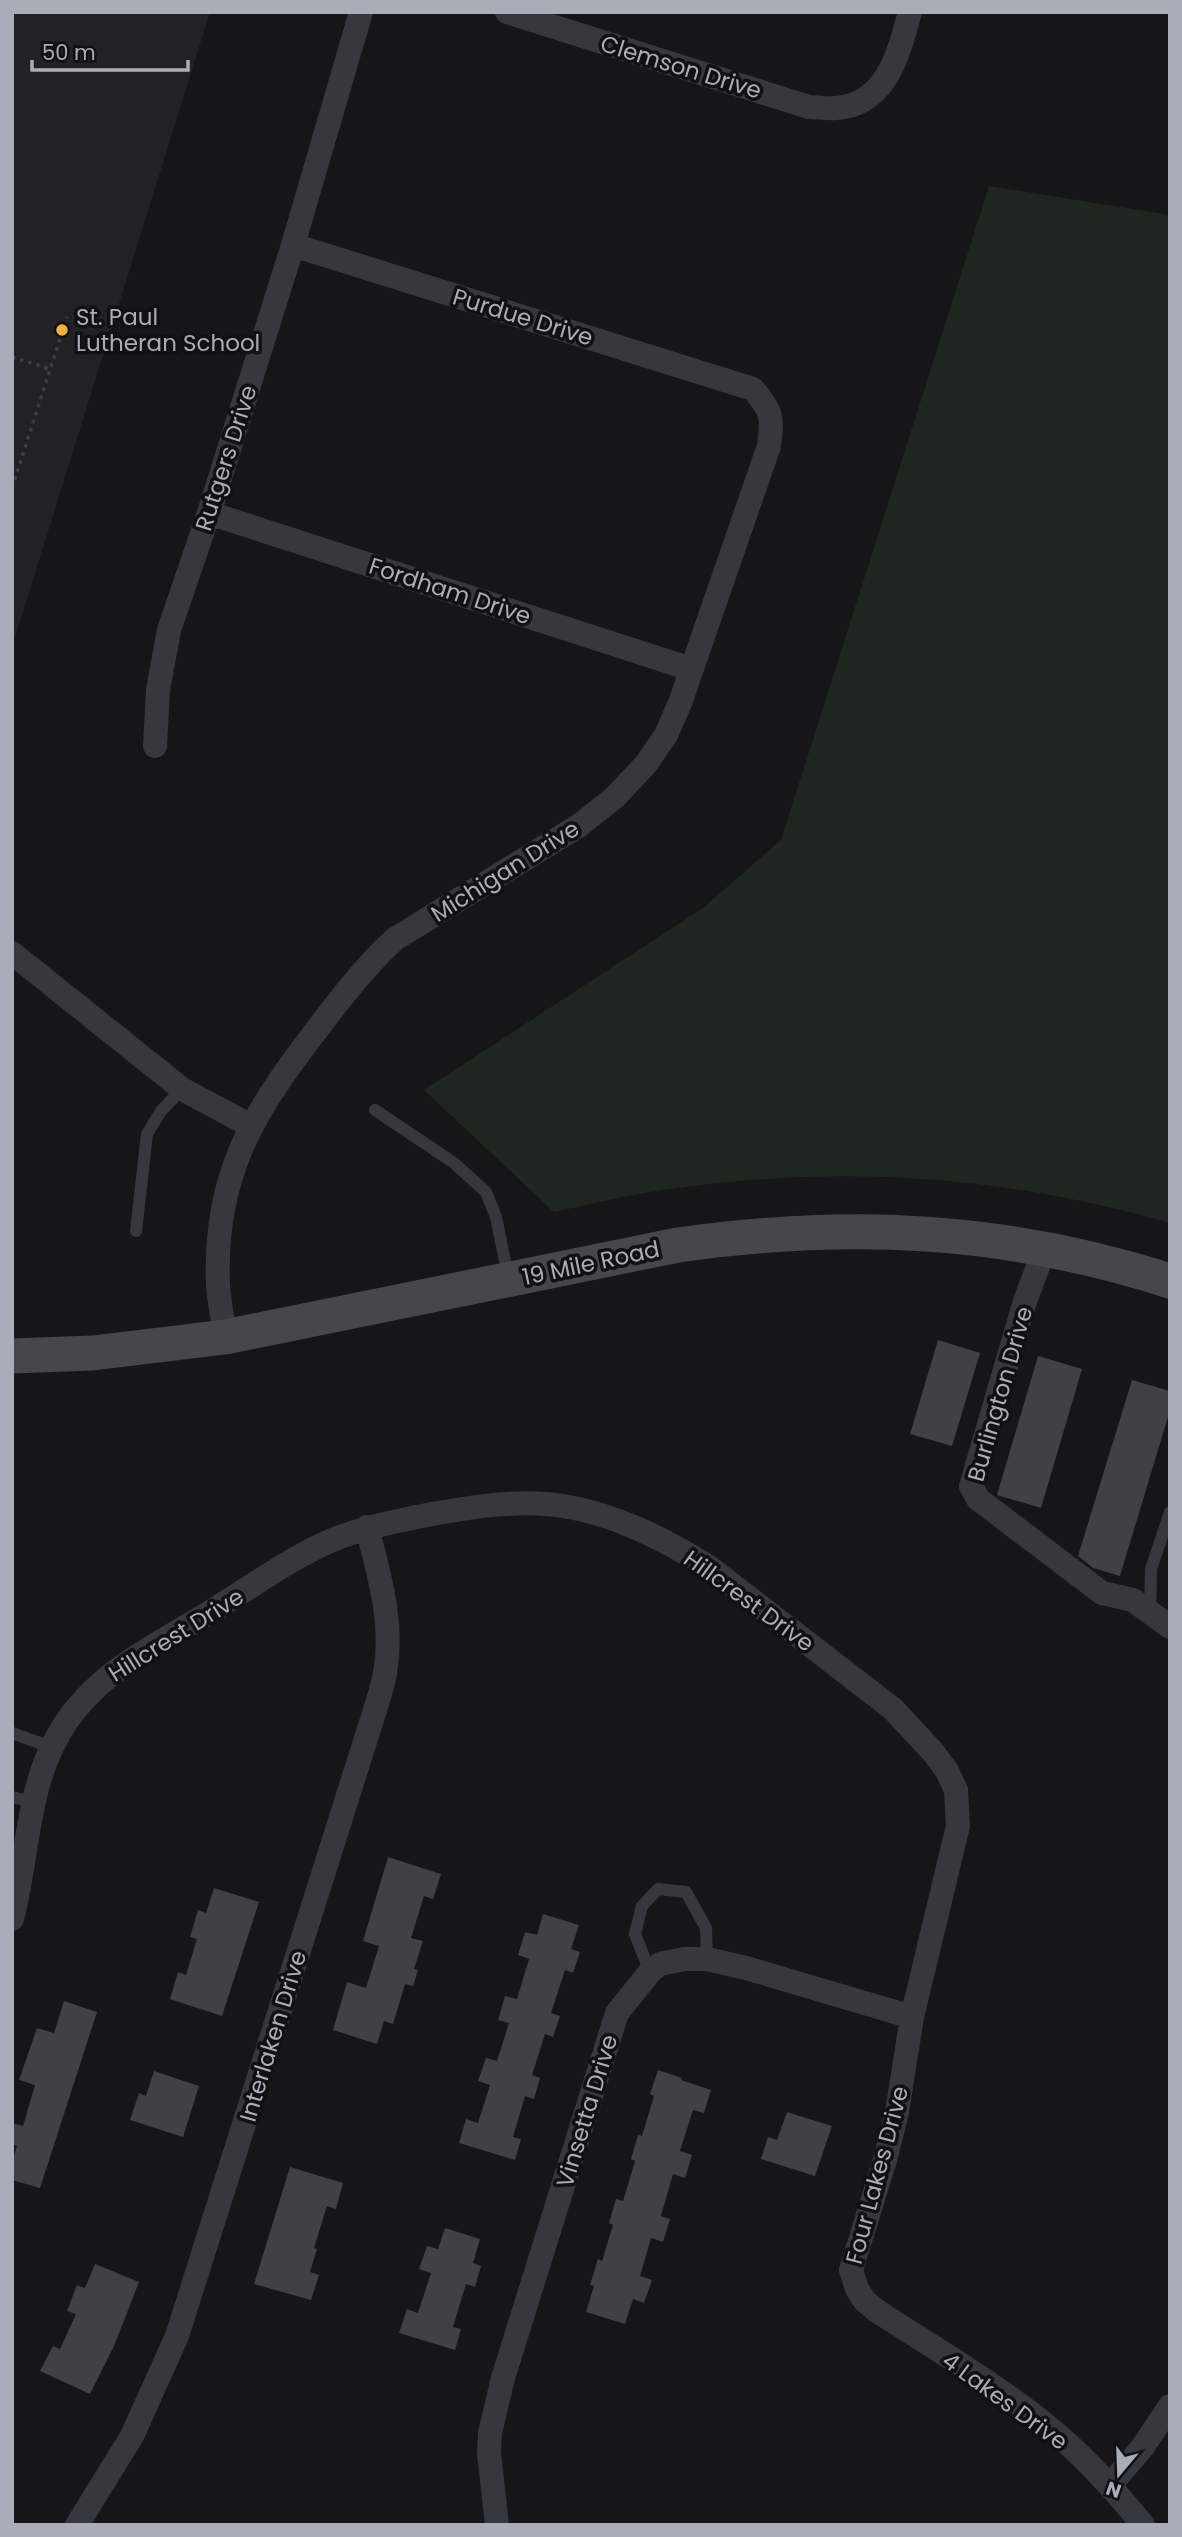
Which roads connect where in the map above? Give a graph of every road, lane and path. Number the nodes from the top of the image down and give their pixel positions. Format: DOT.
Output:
graph roads {
  1 [pos="361,12"];
  2 [pos="507,12"];
  3 [pos="910,12"];
  4 [pos="293,245"];
  5 [pos="66,317"];
  6 [pos="12,357"];
  7 [pos="50,369"];
  8 [pos="753,389"];
  9 [pos="12,488"];
  10 [pos="209,513"];
  11 [pos="691,669"];
  12 [pos="155,746"];
  13 [pos="12,953"];
  14 [pos="182,1089"];
  15 [pos="375,1110"];
  16 [pos="251,1126"];
  17 [pos="135,1231"];
  18 [pos="1045,1248"];
  19 [pos="509,1280"];
  20 [pos="1170,1281"];
  21 [pos="225,1338"];
  22 [pos="12,1356"];
  23 [pos="1170,1512"];
  24 [pos="366,1527"];
  25 [pos="1160,1621"];
  26 [pos="12,1733"];
  27 [pos="51,1747"];
  28 [pos="22,1800"];
  29 [pos="12,1919"];
  30 [pos="707,1959"];
  31 [pos="650,1972"];
  32 [pos="912,2017"];
  33 [pos="857,2289"];
  34 [pos="1170,2406"];
  35 [pos="1110,2486"];
  36 [pos="77,2525"];
  37 [pos="497,2525"];
  38 [pos="1143,2525"];
  1 -- 4 [label="street, Rutgers Drive"];
  2 -- 3 [label="street, Clemson Drive"];
  4 -- 8 [label="street, Purdue Drive"];
  4 -- 10 [label="street, Rutgers Drive"];
  5 -- 7 [label="path"];
  6 -- 7 [label="path"];
  7 -- 9 [label="path"];
  8 -- 11 [label="street, Michigan Drive"];
  10 -- 11 [label="street, Fordham Drive"];
  10 -- 12 [label="street, Rutgers Drive"];
  11 -- 16 [label="street, Michigan Drive"];
  13 -- 14 [label="street"];
  14 -- 16 [label="street"];
  14 -- 17 [label="lane"];
  15 -- 19 [label="lane"];
  16 -- 21 [label="street, Michigan Drive"];
  18 -- 19 [label="street, 19 Mile Road"];
  18 -- 20 [label="street, 19 Mile Road"];
  18 -- 25 [label="street, Burlington Drive"];
  19 -- 21 [label="street, 19 Mile Road"];
  21 -- 22 [label="street, 19 Mile Road"];
  23 -- 25 [label="lane"];
  24 -- 27 [label="street, Hillcrest Drive"];
  24 -- 32 [label="street, Hillcrest Drive"];
  24 -- 36 [label="street, Interlaken Drive"];
  26 -- 27 [label="lane"];
  27 -- 28 [label="street, Hillcrest Drive"];
  28 -- 29 [label="street, Hillcrest Drive"];
  30 -- 31 [label="street, Vinsetta Drive"];
  30 -- 31 [label="lane"];
  30 -- 32 [label="street, Vinsetta Drive"];
  31 -- 37 [label="street, Vinsetta Drive"];
  32 -- 33 [label="street, Four Lakes Drive"];
  33 -- 35 [label="street, 4 Lakes Drive"];
  34 -- 35 [label="street"];
  35 -- 38 [label="street, 4 Lakes Drive"];
}
